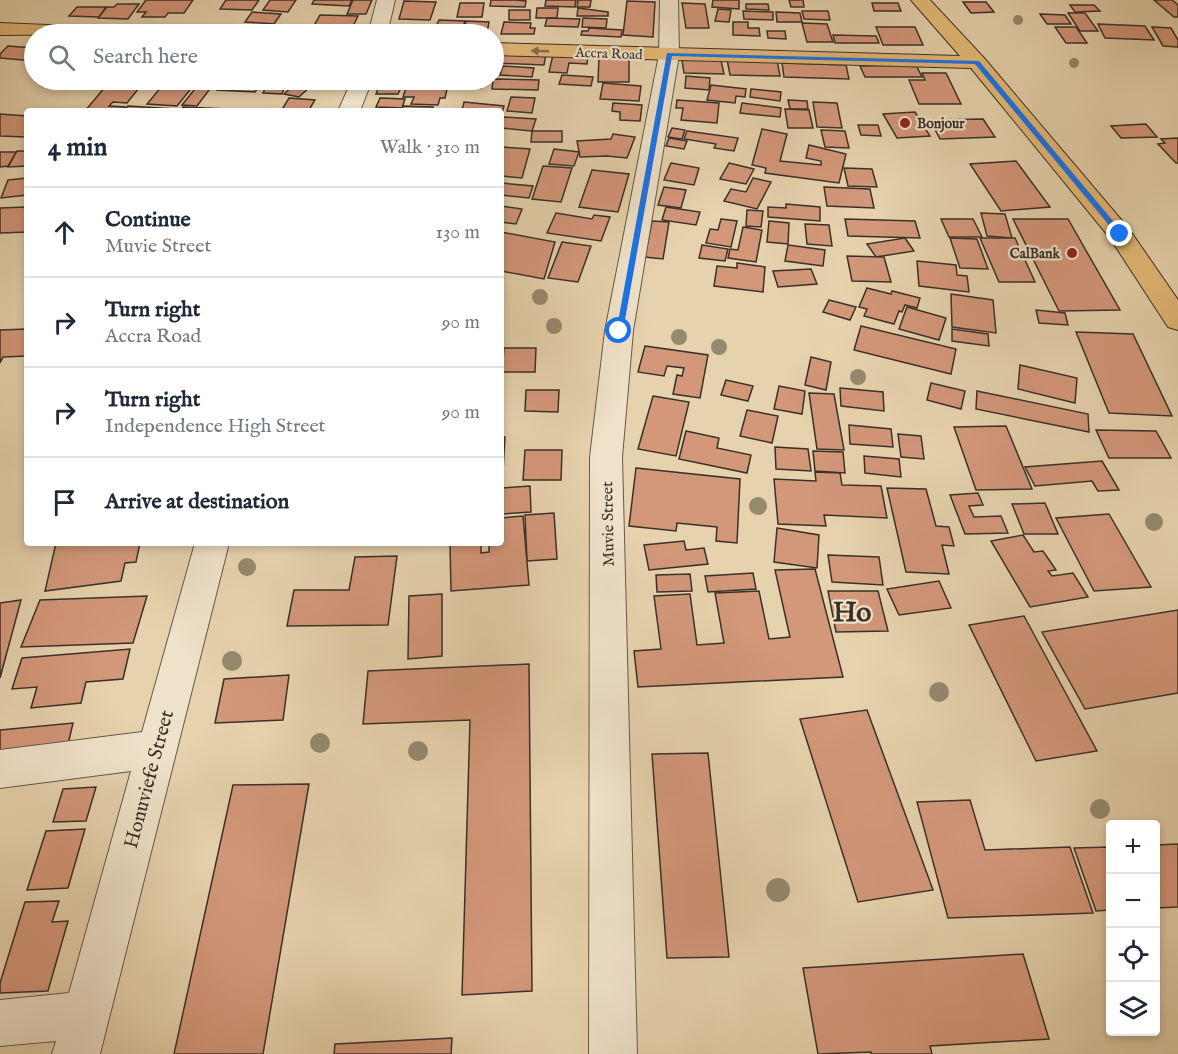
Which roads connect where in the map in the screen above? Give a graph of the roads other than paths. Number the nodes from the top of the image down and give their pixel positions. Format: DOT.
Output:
graph roads {
  1 [pos="386,0"];
  2 [pos="669,0"];
  3 [pos="920,0"];
  4 [pos="380,24"];
  5 [pos="0,29"];
  6 [pos="24,30"];
  7 [pos="504,49"];
  8 [pos="669,55"];
  9 [pos="976,62"];
  10 [pos="358,90"];
  11 [pos="350,108"];
  12 [pos="1178,321"];
  13 [pos="211,546"];
  14 [pos="156,749"];
  15 [pos="0,770"];
  16 [pos="0,1023"];
  17 [pos="81,1035"];
  18 [pos="613,1054"];
  1 -- 4 [label="street"];
  2 -- 8 [label="street, Muvie Street"];
  3 -- 9 [label="main road"];
  5 -- 6 [label="main road"];
  8 -- 7 [label="main road, Accra Road, one-way"];
  8 -- 9 [label="main road, Accra Road"];
  8 -- 18 [label="street, Muvie Street"];
  9 -- 12 [label="main road"];
  10 -- 11 [label="street"];
  13 -- 14 [label="street, Honuviefe Street"];
  14 -- 15 [label="street"];
  14 -- 17 [label="street, Honuviefe Street"];
  16 -- 17 [label="street, Honuviefe Street"];
}
